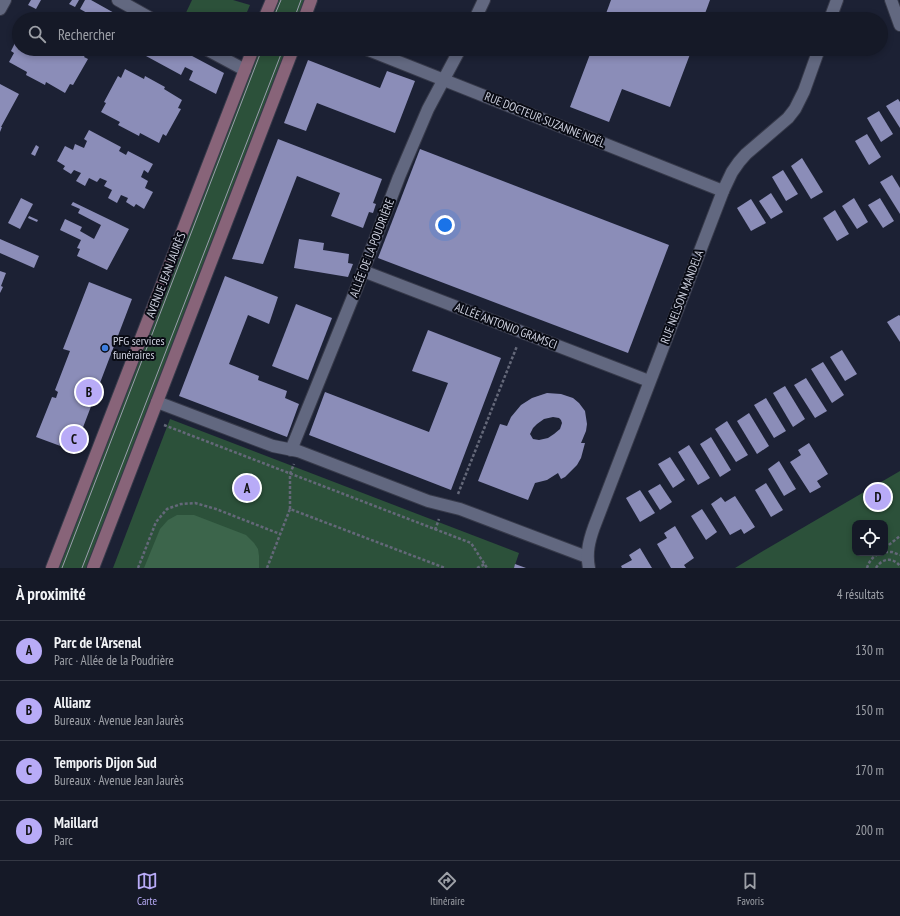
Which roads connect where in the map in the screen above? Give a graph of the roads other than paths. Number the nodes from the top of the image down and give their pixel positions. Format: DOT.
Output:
graph roads {
  1 [pos="5,0"];
  2 [pos="118,0"];
  3 [pos="272,0"];
  4 [pos="311,0"];
  5 [pos="484,0"];
  6 [pos="837,0"];
  7 [pos="890,0"];
  8 [pos="0,9"];
  9 [pos="139,12"];
  10 [pos="267,12"];
  11 [pos="307,12"];
  12 [pos="479,12"];
  13 [pos="833,12"];
  14 [pos="900,25"];
  15 [pos="219,56"];
  16 [pos="250,56"];
  17 [pos="290,56"];
  18 [pos="384,56"];
  19 [pos="456,56"];
  20 [pos="816,56"];
  21 [pos="245,70"];
  22 [pos="444,80"];
  23 [pos="723,191"];
  24 [pos="363,271"];
  25 [pos="649,381"];
  26 [pos="157,402"];
  27 [pos="291,450"];
  28 [pos="588,563"];
  29 [pos="52,568"];
  30 [pos="93,568"];
  1 -- 8 [label="street"];
  2 -- 9 [label="street"];
  3 -- 10 [label="main road"];
  4 -- 11 [label="main road"];
  5 -- 12 [label="street"];
  6 -- 13 [label="street"];
  7 -- 14 [label="street"];
  15 -- 21 [label="street"];
  16 -- 21 [label="main road, AVENUE JEAN JAURÈS"];
  17 -- 26 [label="main road"];
  18 -- 22 [label="street, RUE DOCTEUR SUZANNE NOËL"];
  19 -- 22 [label="street, ALLÉE DE LA POUDRIÈRE"];
  20 -- 23 [label="street, RUE NELSON MANDELA"];
  21 -- 29 [label="main road, AVENUE JEAN JAURÈS"];
  22 -- 23 [label="street, RUE DOCTEUR SUZANNE NOËL"];
  22 -- 24 [label="street, ALLÉE DE LA POUDRIÈRE"];
  23 -- 25 [label="street, RUE NELSON MANDELA"];
  24 -- 25 [label="street, ALLÉE ANTONIO GRAMSCI"];
  24 -- 27 [label="street, ALLÉE DE LA POUDRIÈRE"];
  25 -- 28 [label="street, RUE NELSON MANDELA"];
  26 -- 27 [label="street"];
  26 -- 30 [label="main road"];
  27 -- 28 [label="street"];
}
